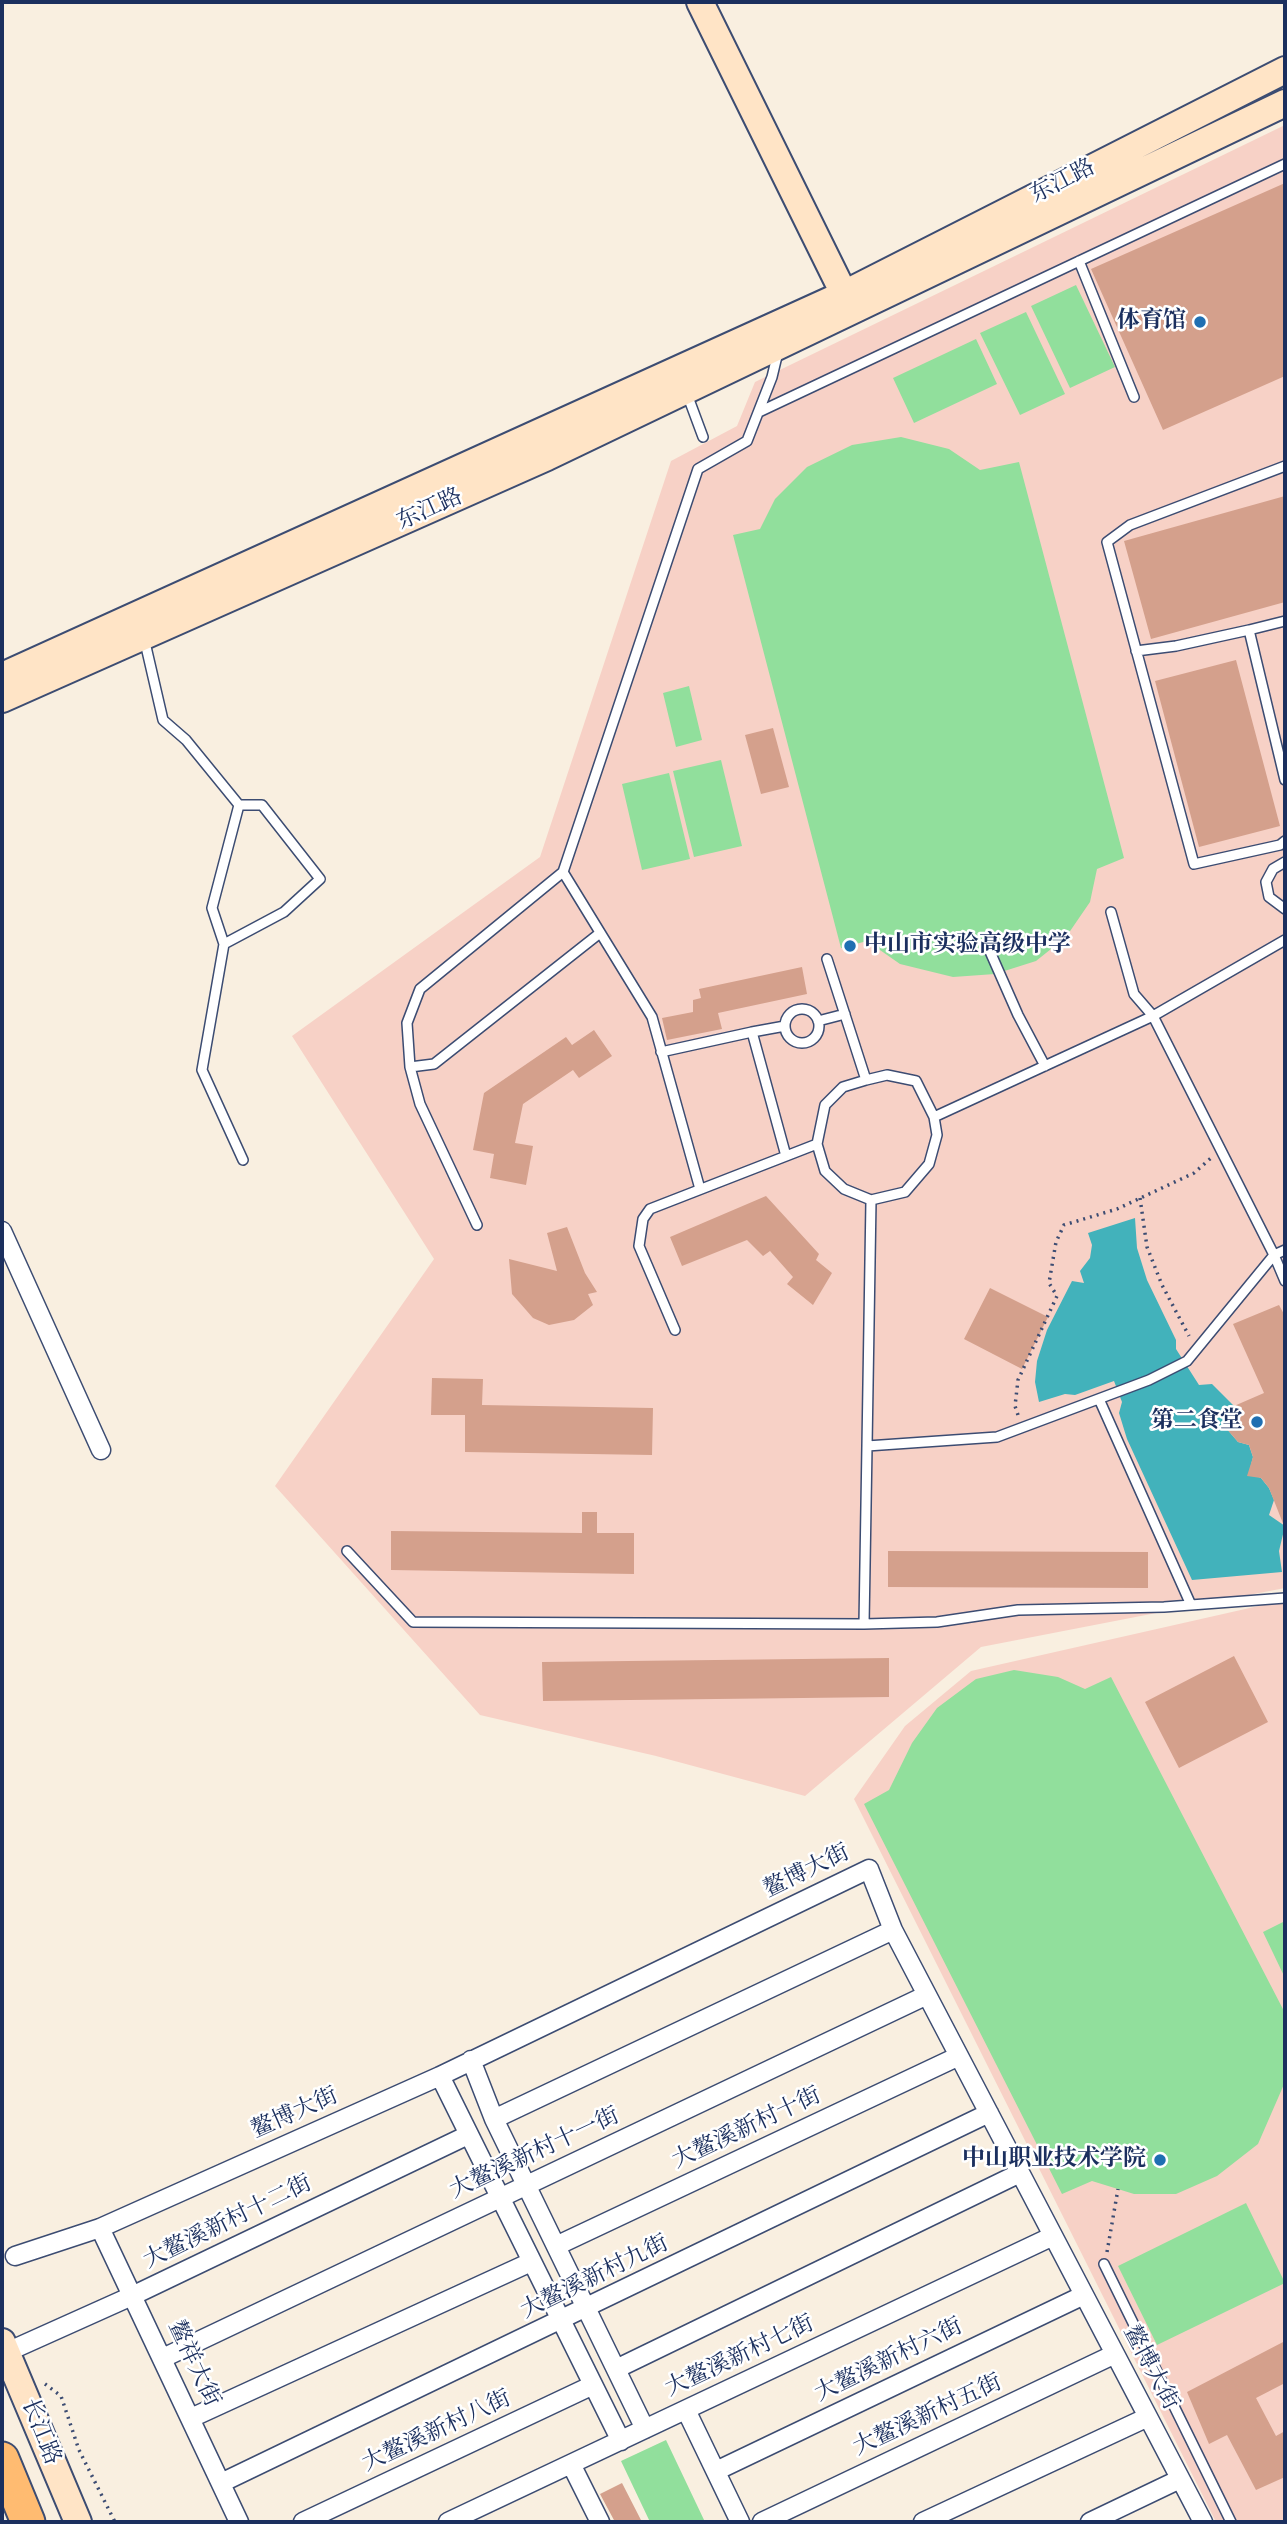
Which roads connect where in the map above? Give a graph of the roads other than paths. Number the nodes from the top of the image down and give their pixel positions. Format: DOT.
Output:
graph roads {
  1 [pos="700,2"];
  2 [pos="1285,70"];
  3 [pos="1285,103"];
  4 [pos="1285,164"];
  5 [pos="1079,261"];
  6 [pos="848,303"];
  7 [pos="779,349"];
  8 [pos="687,392"];
  9 [pos="1134,397"];
  10 [pos="759,412"];
  11 [pos="703,436"];
  12 [pos="1285,466"];
  13 [pos="1285,621"];
  14 [pos="1249,630"];
  15 [pos="143,636"];
  16 [pos="1136,650"];
  17 [pos="2,676"];
  18 [pos="2,699"];
  19 [pos="1285,780"];
  20 [pos="239,805"];
  21 [pos="1283,843"];
  22 [pos="1282,863"];
  23 [pos="563,872"];
  24 [pos="1285,909"];
  25 [pos="1111,912"];
  26 [pos="600,933"];
  27 [pos="1285,940"];
  28 [pos="223,944"];
  29 [pos="988,947"];
  30 [pos="827,959"];
  31 [pos="845,1014"];
  32 [pos="1153,1016"];
  33 [pos="818,1021"];
  34 [pos="785,1026"];
  35 [pos="752,1031"];
  36 [pos="662,1052"];
  37 [pos="1045,1066"];
  38 [pos="410,1067"];
  39 [pos="866,1080"];
  40 [pos="934,1117"];
  41 [pos="817,1144"];
  42 [pos="786,1156"];
  43 [pos="243,1160"];
  44 [pos="700,1189"];
  45 [pos="871,1199"];
  46 [pos="477,1225"];
  47 [pos="2,1231"];
  48 [pos="1285,1251"];
  49 [pos="1274,1255"];
  50 [pos="1285,1281"];
  51 [pos="675,1330"];
  52 [pos="1099,1399"];
  53 [pos="867,1446"];
  54 [pos="101,1450"];
  55 [pos="347,1551"];
  56 [pos="1285,1598"];
  57 [pos="1191,1605"];
  58 [pos="864,1624"];
  59 [pos="893,1930"];
  60 [pos="927,1995"];
  61 [pos="959,2056"];
  62 [pos="471,2060"];
  63 [pos="440,2076"];
  64 [pos="989,2113"];
  65 [pos="494,2119"];
  66 [pos="468,2135"];
  67 [pos="1020,2173"];
  68 [pos="527,2185"];
  69 [pos="500,2198"];
  70 [pos="100,2228"];
  71 [pos="1053,2236"];
  72 [pos="556,2246"];
  73 [pos="15,2256"];
  74 [pos="531,2262"];
  75 [pos="1104,2264"];
  76 [pos="134,2295"];
  77 [pos="1084,2295"];
  78 [pos="587,2308"];
  79 [pos="562,2321"];
  80 [pos="7,2352"];
  81 [pos="1115,2354"];
  82 [pos="163,2358"];
  83 [pos="616,2369"];
  84 [pos="593,2385"];
  85 [pos="686,2410"];
  86 [pos="1148,2417"];
  87 [pos="191,2418"];
  88 [pos="645,2429"];
  89 [pos="621,2441"];
  90 [pos="2,2459"];
  91 [pos="571,2464"];
  92 [pos="716,2471"];
  93 [pos="1180,2480"];
  94 [pos="221,2483"];
  95 [pos="27,2522"];
  96 [pos="78,2522"];
  97 [pos="239,2522"];
  98 [pos="303,2522"];
  99 [pos="448,2522"];
  100 [pos="600,2522"];
  101 [pos="740,2522"];
  102 [pos="762,2522"];
  103 [pos="923,2522"];
  104 [pos="1090,2522"];
  105 [pos="1203,2522"];
  106 [pos="1231,2522"];
  1 -- 6 [label="street"];
  2 -- 6 [label="street, 东江路"];
  3 -- 6 [label="street, 东江路"];
  4 -- 5 [label="lane"];
  5 -- 9 [label="lane"];
  5 -- 10 [label="lane"];
  6 -- 7 [label="street, 东江路"];
  6 -- 17 [label="street, 东江路"];
  7 -- 8 [label="street, 东江路"];
  7 -- 10 [label="lane"];
  8 -- 11 [label="lane"];
  8 -- 15 [label="street, 东江路"];
  10 -- 23 [label="lane"];
  12 -- 16 [label="lane"];
  13 -- 14 [label="lane"];
  14 -- 16 [label="lane"];
  14 -- 19 [label="lane"];
  15 -- 18 [label="street, 东江路"];
  15 -- 20 [label="lane"];
  16 -- 21 [label="lane"];
  20 -- 28 [label="lane"];
  20 -- 28 [label="lane"];
  21 -- 22 [label="lane"];
  22 -- 24 [label="lane"];
  23 -- 26 [label="lane"];
  23 -- 38 [label="lane"];
  25 -- 32 [label="lane"];
  26 -- 36 [label="lane"];
  26 -- 38 [label="lane"];
  27 -- 32 [label="lane"];
  28 -- 43 [label="lane"];
  29 -- 37 [label="lane"];
  30 -- 31 [label="lane"];
  31 -- 33 [label="lane"];
  31 -- 39 [label="lane"];
  32 -- 37 [label="lane"];
  32 -- 49 [label="lane"];
  33 -- 34 [label="lane"];
  33 -- 34 [label="lane"];
  34 -- 35 [label="lane"];
  35 -- 36 [label="lane"];
  35 -- 42 [label="lane"];
  36 -- 44 [label="lane"];
  37 -- 40 [label="lane"];
  38 -- 46 [label="lane"];
  39 -- 40 [label="lane"];
  39 -- 41 [label="lane"];
  40 -- 45 [label="lane"];
  41 -- 42 [label="lane"];
  41 -- 45 [label="lane"];
  42 -- 44 [label="lane"];
  44 -- 51 [label="lane"];
  45 -- 53 [label="lane"];
  47 -- 54 [label="street"];
  48 -- 49 [label="lane"];
  49 -- 50 [label="lane"];
  49 -- 52 [label="lane"];
  52 -- 53 [label="lane"];
  52 -- 57 [label="lane"];
  53 -- 58 [label="lane"];
  55 -- 58 [label="lane"];
  56 -- 57 [label="lane"];
  57 -- 58 [label="lane"];
  59 -- 60 [label="street, 鳌博大街"];
  59 -- 62 [label="street, 鳌博大街"];
  59 -- 65 [label="street"];
  60 -- 61 [label="street, 鳌博大街"];
  60 -- 68 [label="street, 大鳌溪新村十一街"];
  61 -- 64 [label="street, 鳌博大街"];
  61 -- 72 [label="street, 大鳌溪新村十街"];
  62 -- 63 [label="street, 鳌博大街"];
  62 -- 65 [label="street"];
  63 -- 66 [label="street"];
  63 -- 70 [label="street, 鳌博大街"];
  64 -- 67 [label="street, 鳌博大街"];
  64 -- 78 [label="street, 大鳌溪新村九街"];
  65 -- 68 [label="street"];
  66 -- 69 [label="street"];
  66 -- 76 [label="street, 大鳌溪新村十二街"];
  67 -- 71 [label="street, 鳌博大街"];
  67 -- 83 [label="street"];
  68 -- 69 [label="street, 大鳌溪新村十一街"];
  68 -- 72 [label="street"];
  69 -- 74 [label="street"];
  69 -- 82 [label="street, 大鳌溪新村十一街"];
  70 -- 73 [label="street, 鳌博大街"];
  70 -- 76 [label="street, 鳌祥大街"];
  71 -- 77 [label="street, 鳌博大街"];
  71 -- 85 [label="street, 大鳌溪新村七街"];
  72 -- 78 [label="street"];
  74 -- 79 [label="street"];
  74 -- 87 [label="street"];
  75 -- 106 [label="lane"];
  76 -- 80 [label="street, 大鳌溪新村十二街"];
  76 -- 82 [label="street, 鳌祥大街"];
  77 -- 81 [label="street, 鳌博大街"];
  77 -- 92 [label="street, 大鳌溪新村六街"];
  78 -- 79 [label="street, 大鳌溪新村九街"];
  78 -- 83 [label="street"];
  79 -- 84 [label="street"];
  79 -- 94 [label="street, 大鳌溪新村九街"];
  80 -- 96 [label="street, 长江路"];
  81 -- 86 [label="street, 鳌博大街"];
  81 -- 102 [label="street, 大鳌溪新村五街"];
  82 -- 87 [label="street, 鳌祥大街"];
  83 -- 88 [label="street"];
  84 -- 89 [label="street"];
  84 -- 98 [label="street, 大鳌溪新村八街"];
  85 -- 88 [label="street, 大鳌溪新村七街"];
  85 -- 92 [label="street"];
  86 -- 93 [label="street, 鳌博大街"];
  86 -- 103 [label="street"];
  87 -- 94 [label="street, 鳌祥大街"];
  88 -- 89 [label="street, 大鳌溪新村七街"];
  89 -- 91 [label="street, 大鳌溪新村七街"];
  90 -- 95 [label="highway, 长江路"];
  91 -- 99 [label="street, 大鳌溪新村七街"];
  91 -- 100 [label="street"];
  92 -- 101 [label="street"];
  93 -- 104 [label="street"];
  93 -- 105 [label="street, 鳌博大街"];
  94 -- 97 [label="street, 鳌祥大街"];
}
